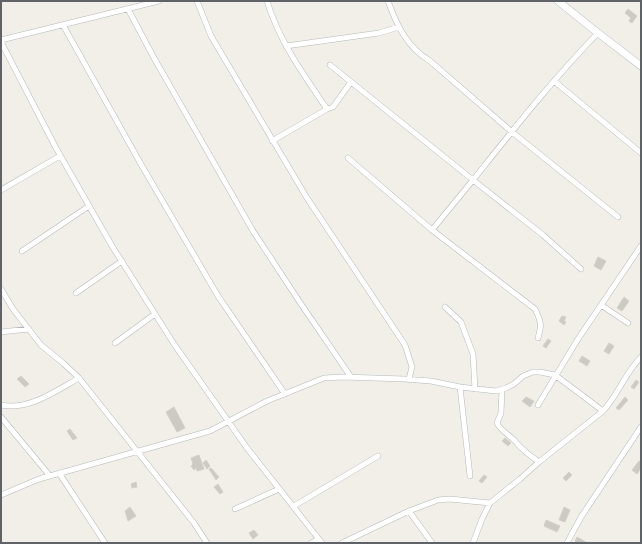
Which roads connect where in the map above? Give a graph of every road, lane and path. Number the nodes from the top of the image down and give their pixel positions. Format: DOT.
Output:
graph roads {
  1 [pos="158,1"];
  2 [pos="197,1"];
  3 [pos="266,1"];
  4 [pos="388,1"];
  5 [pos="558,1"];
  6 [pos="128,9"];
  7 [pos="64,25"];
  8 [pos="399,27"];
  9 [pos="598,33"];
  10 [pos="1,41"];
  11 [pos="286,46"];
  12 [pos="330,65"];
  13 [pos="641,66"];
  14 [pos="554,81"];
  15 [pos="352,82"];
  16 [pos="327,108"];
  17 [pos="512,132"];
  18 [pos="272,141"];
  19 [pos="641,153"];
  20 [pos="60,156"];
  21 [pos="348,158"];
  22 [pos="473,180"];
  23 [pos="1,190"];
  24 [pos="89,206"];
  25 [pos="618,217"];
  26 [pos="432,230"];
  27 [pos="641,246"];
  28 [pos="22,251"];
  29 [pos="122,261"];
  30 [pos="581,269"];
  31 [pos="1,289"];
  32 [pos="76,293"];
  33 [pos="601,305"];
  34 [pos="445,307"];
  35 [pos="155,314"];
  36 [pos="628,323"];
  37 [pos="29,329"];
  38 [pos="1,332"];
  39 [pos="538,338"];
  40 [pos="115,342"];
  41 [pos="641,358"];
  42 [pos="555,375"];
  43 [pos="351,377"];
  44 [pos="79,378"];
  45 [pos="409,379"];
  46 [pos="460,387"];
  47 [pos="475,389"];
  48 [pos="502,390"];
  49 [pos="285,394"];
  50 [pos="1,405"];
  51 [pos="538,405"];
  52 [pos="603,411"];
  53 [pos="1,417"];
  54 [pos="228,421"];
  55 [pos="641,427"];
  56 [pos="136,451"];
  57 [pos="378,456"];
  58 [pos="539,462"];
  59 [pos="59,473"];
  60 [pos="50,476"];
  61 [pos="470,476"];
  62 [pos="279,489"];
  63 [pos="1,494"];
  64 [pos="490,503"];
  65 [pos="294,506"];
  66 [pos="235,509"];
  67 [pos="409,512"];
  68 [pos="320,541"];
  69 [pos="105,543"];
  70 [pos="207,543"];
  71 [pos="311,543"];
  72 [pos="342,543"];
  73 [pos="432,543"];
  74 [pos="473,543"];
  75 [pos="567,543"];
  1 -- 6 [label="street"];
  2 -- 18 [label="street"];
  3 -- 11 [label="street"];
  4 -- 8 [label="street"];
  5 -- 9 [label="main road"];
  6 -- 7 [label="street"];
  6 -- 43 [label="street"];
  7 -- 10 [label="street"];
  7 -- 49 [label="street"];
  8 -- 11 [label="street"];
  8 -- 17 [label="street"];
  9 -- 13 [label="main road"];
  9 -- 14 [label="street"];
  10 -- 20 [label="street"];
  11 -- 16 [label="street"];
  12 -- 15 [label="street"];
  14 -- 17 [label="street"];
  14 -- 19 [label="street"];
  15 -- 16 [label="street"];
  15 -- 22 [label="street"];
  16 -- 18 [label="street"];
  17 -- 22 [label="street"];
  17 -- 25 [label="street"];
  18 -- 45 [label="street"];
  20 -- 23 [label="street"];
  20 -- 24 [label="street"];
  21 -- 26 [label="street"];
  22 -- 26 [label="street"];
  22 -- 30 [label="street"];
  24 -- 28 [label="street"];
  24 -- 29 [label="street"];
  26 -- 39 [label="street"];
  27 -- 33 [label="street"];
  29 -- 32 [label="street"];
  29 -- 35 [label="street"];
  31 -- 37 [label="street"];
  33 -- 36 [label="street"];
  33 -- 42 [label="street"];
  34 -- 47 [label="street"];
  35 -- 40 [label="street"];
  35 -- 54 [label="street"];
  37 -- 38 [label="street"];
  37 -- 44 [label="street"];
  41 -- 52 [label="street"];
  42 -- 48 [label="street"];
  42 -- 51 [label="street"];
  42 -- 52 [label="street"];
  43 -- 45 [label="street"];
  43 -- 49 [label="street"];
  44 -- 50 [label="street"];
  44 -- 56 [label="street"];
  45 -- 46 [label="street"];
  46 -- 47 [label="street"];
  46 -- 61 [label="street"];
  47 -- 48 [label="street"];
  48 -- 58 [label="street"];
  49 -- 54 [label="street"];
  52 -- 58 [label="street"];
  53 -- 60 [label="street"];
  54 -- 56 [label="street"];
  54 -- 62 [label="street"];
  55 -- 75 [label="street"];
  56 -- 59 [label="street"];
  56 -- 70 [label="street"];
  57 -- 65 [label="street"];
  58 -- 64 [label="street"];
  59 -- 60 [label="street"];
  59 -- 69 [label="street"];
  60 -- 63 [label="street"];
  62 -- 65 [label="street"];
  62 -- 66 [label="street"];
  64 -- 67 [label="street"];
  64 -- 74 [label="street"];
  65 -- 68 [label="street"];
  67 -- 72 [label="street"];
  67 -- 73 [label="street"];
  68 -- 71 [label="street"];
}
